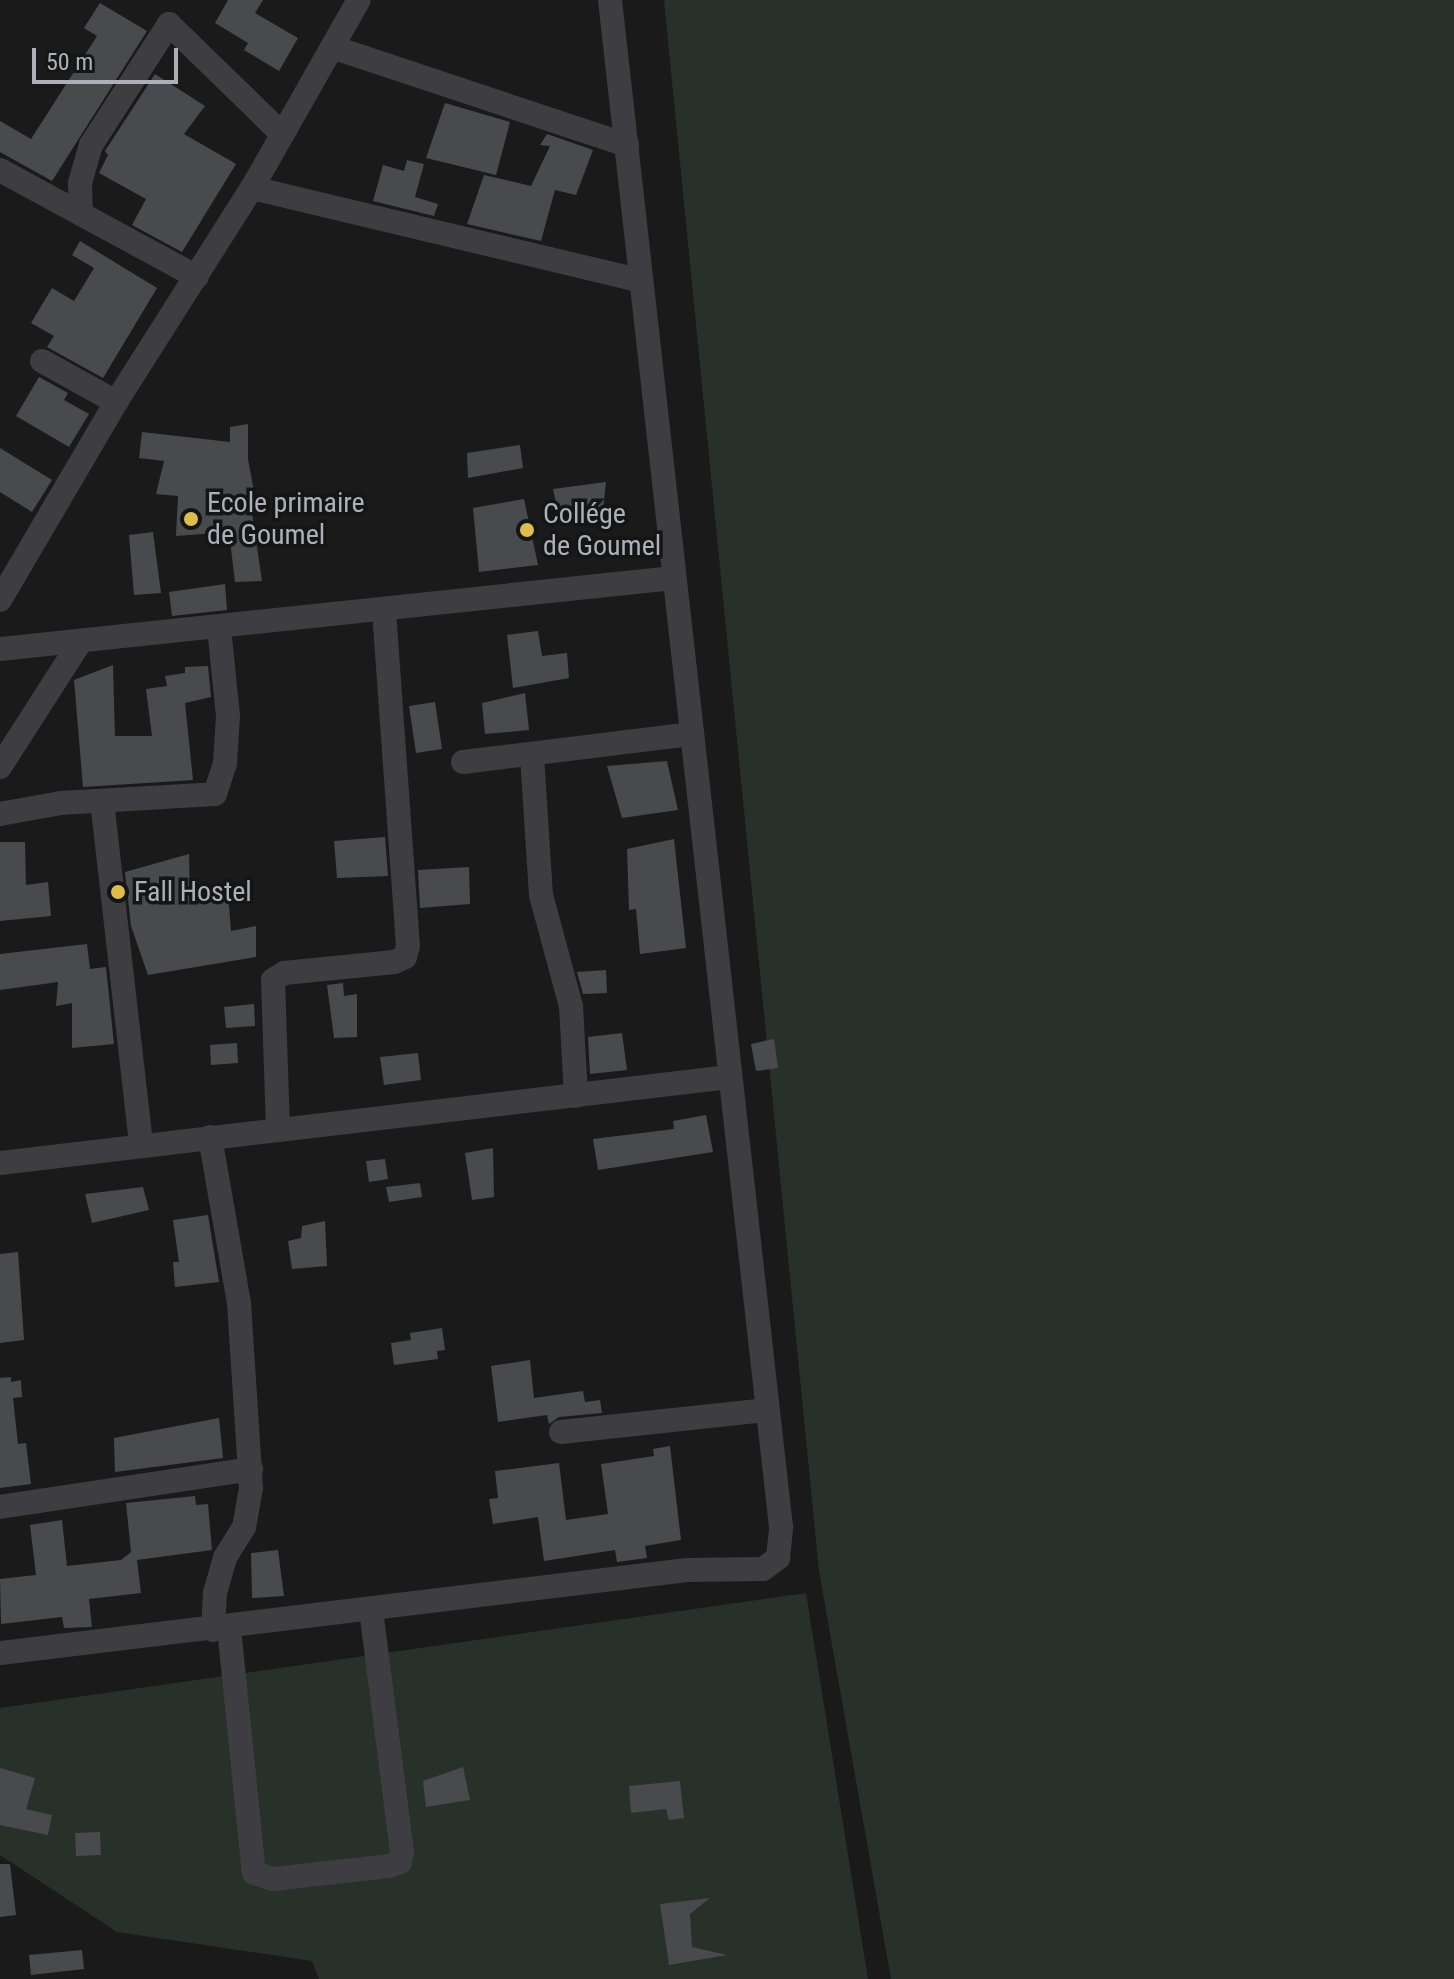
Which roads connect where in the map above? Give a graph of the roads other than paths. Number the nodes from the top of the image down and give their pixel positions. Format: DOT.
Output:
graph roads {
  1 [pos="359,0"];
  2 [pos="610,0"];
  3 [pos="335,48"];
  4 [pos="282,134"];
  5 [pos="627,145"];
  6 [pos="0,170"];
  7 [pos="252,188"];
  8 [pos="81,214"];
  9 [pos="197,277"];
  10 [pos="639,280"];
  11 [pos="42,361"];
  12 [pos="116,402"];
  13 [pos="673,578"];
  14 [pos="0,600"];
  15 [pos="384,611"];
  16 [pos="219,628"];
  17 [pos="81,641"];
  18 [pos="0,649"];
  19 [pos="692,734"];
  20 [pos="532,756"];
  21 [pos="463,762"];
  22 [pos="0,767"];
  23 [pos="102,801"];
  24 [pos="0,814"];
  25 [pos="729,1077"];
  26 [pos="576,1096"];
  27 [pos="278,1130"];
  28 [pos="210,1137"];
  29 [pos="141,1145"];
  30 [pos="0,1163"];
  31 [pos="766,1410"];
  32 [pos="561,1432"];
  33 [pos="251,1469"];
  34 [pos="0,1507"];
  35 [pos="371,1611"];
  36 [pos="221,1629"];
  37 [pos="0,1653"];
  1 -- 3 [label="street"];
  2 -- 5 [label="street"];
  3 -- 4 [label="street"];
  3 -- 5 [label="street"];
  4 -- 7 [label="street"];
  4 -- 8 [label="street"];
  5 -- 10 [label="street"];
  6 -- 8 [label="street"];
  7 -- 9 [label="street"];
  7 -- 10 [label="street"];
  8 -- 9 [label="street"];
  9 -- 12 [label="street"];
  10 -- 13 [label="street"];
  11 -- 12 [label="street"];
  12 -- 14 [label="street"];
  13 -- 15 [label="street"];
  13 -- 19 [label="street"];
  15 -- 16 [label="street"];
  15 -- 27 [label="street"];
  16 -- 17 [label="street"];
  16 -- 23 [label="street"];
  17 -- 18 [label="street"];
  17 -- 22 [label="street"];
  19 -- 20 [label="street"];
  19 -- 25 [label="street"];
  20 -- 21 [label="street"];
  20 -- 26 [label="street"];
  23 -- 24 [label="street"];
  23 -- 29 [label="street"];
  25 -- 26 [label="street"];
  25 -- 31 [label="street"];
  26 -- 27 [label="street"];
  27 -- 28 [label="street"];
  28 -- 29 [label="street"];
  28 -- 33 [label="street"];
  29 -- 30 [label="street"];
  31 -- 32 [label="street"];
  31 -- 35 [label="street"];
  33 -- 34 [label="street"];
  33 -- 36 [label="street"];
  35 -- 36 [label="street"];
  35 -- 36 [label="street"];
  36 -- 37 [label="street"];
}
